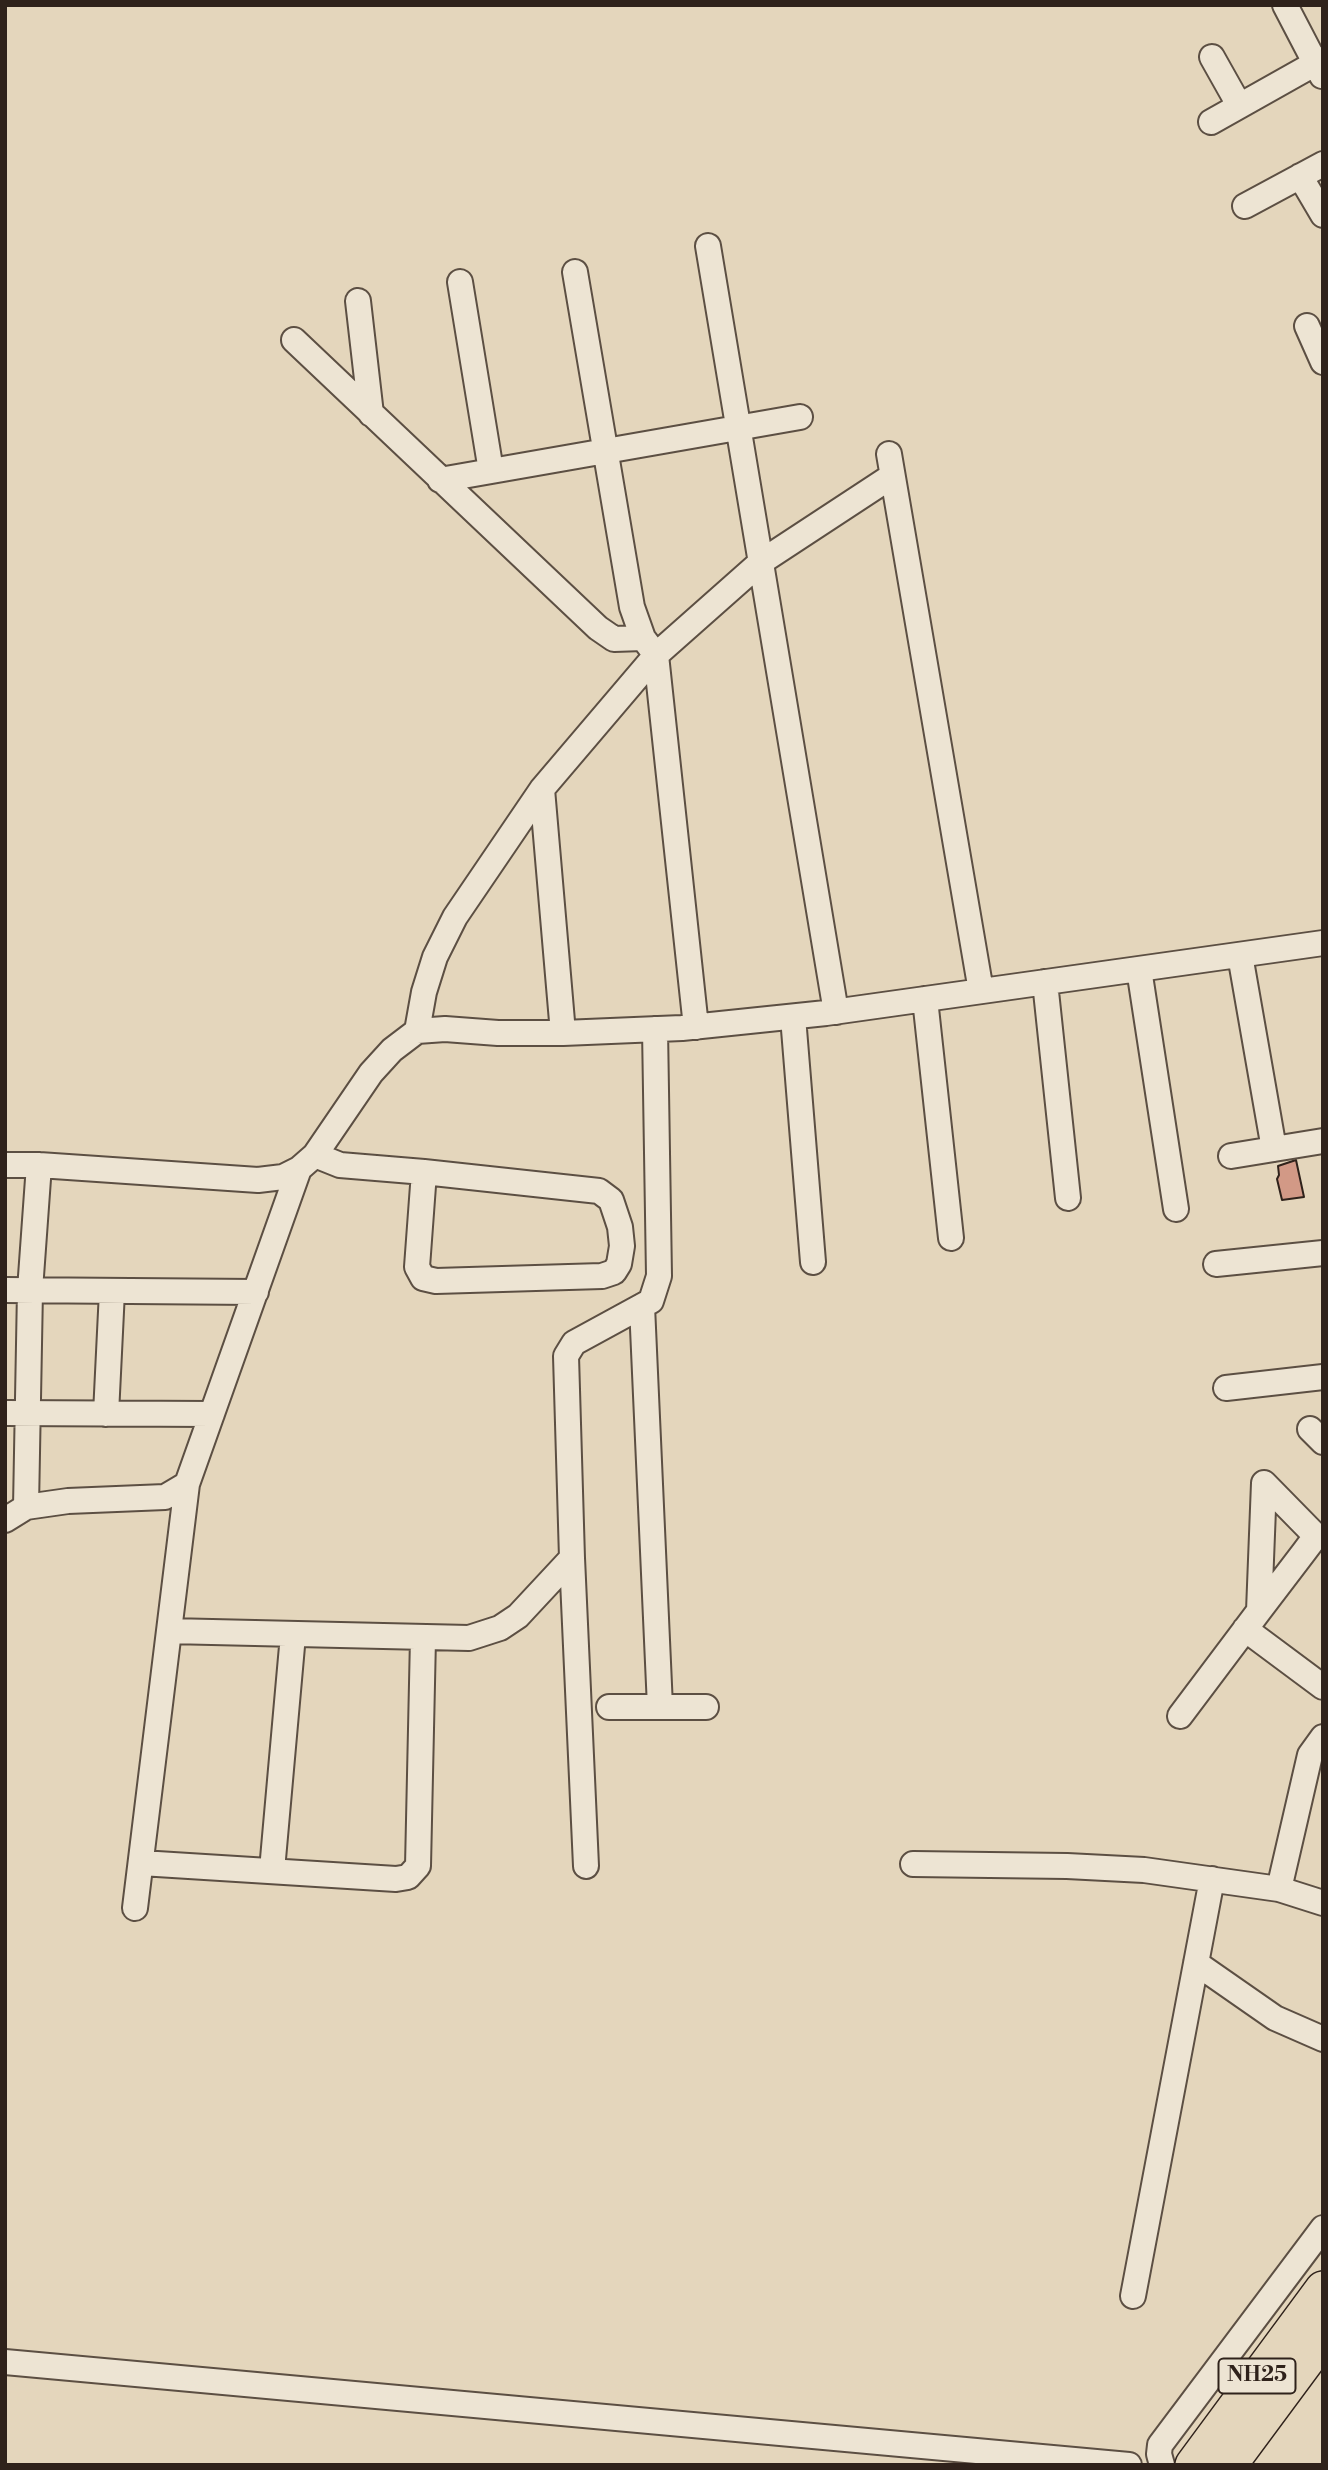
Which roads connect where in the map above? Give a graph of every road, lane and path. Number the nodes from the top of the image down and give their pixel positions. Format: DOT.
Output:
graph roads {
  1 [pos="1284,5"];
  2 [pos="1212,57"];
  3 [pos="1320,67"];
  4 [pos="1239,105"];
  5 [pos="1211,122"];
  6 [pos="1323,164"];
  7 [pos="1300,176"];
  8 [pos="1245,206"];
  9 [pos="1323,215"];
  10 [pos="708,246"];
  11 [pos="575,272"];
  12 [pos="460,282"];
  13 [pos="358,300"];
  14 [pos="1307,326"];
  15 [pos="294,341"];
  16 [pos="1323,362"];
  17 [pos="371,414"];
  18 [pos="800,416"];
  19 [pos="738,428"];
  20 [pos="604,451"];
  21 [pos="491,471"];
  22 [pos="440,480"];
  23 [pos="761,562"];
  24 [pos="649,647"];
  25 [pos="542,789"];
  26 [pos="1323,943"];
  27 [pos="1240,955"];
  28 [pos="1139,969"];
  29 [pos="1045,982"];
  30 [pos="981,991"];
  31 [pos="925,999"];
  32 [pos="836,1012"];
  33 [pos="793,1017"];
  34 [pos="696,1027"];
  35 [pos="655,1029"];
  36 [pos="417,1031"];
  37 [pos="563,1033"];
  38 [pos="1323,1141"];
  39 [pos="1274,1149"];
  40 [pos="1231,1156"];
  41 [pos="307,1162"];
  42 [pos="5,1166"];
  43 [pos="39,1166"];
  44 [pos="424,1172"];
  45 [pos="1068,1198"];
  46 [pos="1176,1209"];
  47 [pos="951,1238"];
  48 [pos="1323,1253"];
  49 [pos="813,1262"];
  50 [pos="1216,1264"];
  51 [pos="5,1290"];
  52 [pos="30,1290"];
  53 [pos="112,1291"];
  54 [pos="256,1292"];
  55 [pos="642,1306"];
  56 [pos="1323,1377"];
  57 [pos="1226,1388"];
  58 [pos="16,1413"];
  59 [pos="106,1414"];
  60 [pos="212,1414"];
  61 [pos="179,1496"];
  62 [pos="15,1513"];
  63 [pos="572,1558"];
  64 [pos="1313,1558"];
  65 [pos="1252,1620"];
  66 [pos="169,1631"];
  67 [pos="293,1635"];
  68 [pos="423,1639"];
  69 [pos="1323,1687"];
  70 [pos="609,1707"];
  71 [pos="660,1707"];
  72 [pos="706,1707"];
  73 [pos="1180,1716"];
  74 [pos="1319,1752"];
  75 [pos="141,1863"];
  76 [pos="913,1864"];
  77 [pos="586,1866"];
  78 [pos="272,1870"];
  79 [pos="1212,1879"];
  80 [pos="1279,1889"];
  81 [pos="1323,1903"];
  82 [pos="135,1908"];
  83 [pos="1196,1963"];
  84 [pos="1323,2039"];
  85 [pos="1323,2228"];
  86 [pos="1323,2288"];
  87 [pos="1133,2296"];
  88 [pos="1323,2338"];
  89 [pos="5,2362"];
  90 [pos="1129,2465"];
  91 [pos="1162,2465"];
  92 [pos="1193,2465"];
  93 [pos="1229,2465"];
  1 -- 3 [label="street"];
  2 -- 4 [label="street"];
  3 -- 4 [label="street"];
  4 -- 5 [label="street"];
  6 -- 7 [label="street"];
  7 -- 8 [label="street"];
  7 -- 9 [label="street"];
  10 -- 19 [label="street"];
  11 -- 20 [label="street"];
  12 -- 21 [label="street"];
  13 -- 17 [label="street"];
  14 -- 16 [label="street"];
  15 -- 17 [label="street"];
  17 -- 22 [label="street"];
  18 -- 19 [label="street"];
  19 -- 20 [label="street"];
  19 -- 23 [label="street"];
  20 -- 21 [label="street"];
  20 -- 24 [label="street"];
  21 -- 22 [label="street"];
  22 -- 24 [label="street"];
  23 -- 24 [label="street"];
  23 -- 30 [label="street"];
  23 -- 32 [label="street"];
  24 -- 25 [label="street"];
  24 -- 34 [label="street"];
  25 -- 36 [label="street"];
  25 -- 37 [label="street"];
  26 -- 27 [label="street"];
  27 -- 28 [label="street"];
  27 -- 39 [label="street"];
  28 -- 29 [label="street"];
  28 -- 46 [label="street"];
  29 -- 30 [label="street"];
  29 -- 45 [label="street"];
  30 -- 31 [label="street"];
  31 -- 32 [label="street"];
  31 -- 47 [label="street"];
  32 -- 33 [label="street"];
  33 -- 34 [label="street"];
  33 -- 49 [label="street"];
  34 -- 35 [label="street"];
  35 -- 37 [label="street"];
  35 -- 55 [label="street"];
  36 -- 37 [label="street"];
  36 -- 41 [label="street"];
  38 -- 39 [label="street"];
  39 -- 40 [label="street"];
  41 -- 43 [label="street"];
  41 -- 44 [label="street"];
  41 -- 54 [label="street"];
  42 -- 43 [label="street"];
  43 -- 52 [label="street"];
  44 -- 44 [label="street"];
  48 -- 50 [label="street"];
  51 -- 52 [label="street"];
  52 -- 53 [label="street"];
  52 -- 58 [label="street"];
  53 -- 54 [label="street"];
  53 -- 59 [label="street"];
  54 -- 60 [label="street"];
  55 -- 63 [label="street"];
  55 -- 71 [label="street"];
  56 -- 57 [label="street"];
  58 -- 59 [label="street"];
  58 -- 62 [label="street"];
  59 -- 60 [label="street"];
  60 -- 61 [label="street"];
  61 -- 62 [label="street"];
  61 -- 66 [label="street"];
  63 -- 68 [label="street"];
  63 -- 77 [label="street"];
  64 -- 65 [label="street"];
  64 -- 65 [label="street"];
  65 -- 69 [label="street"];
  65 -- 73 [label="street"];
  66 -- 67 [label="street"];
  66 -- 75 [label="street"];
  67 -- 68 [label="street"];
  67 -- 78 [label="street"];
  68 -- 78 [label="street"];
  70 -- 71 [label="street"];
  71 -- 72 [label="street"];
  74 -- 80 [label="street"];
  75 -- 78 [label="street"];
  75 -- 82 [label="street"];
  76 -- 79 [label="street"];
  79 -- 80 [label="street"];
  79 -- 83 [label="street"];
  80 -- 81 [label="street"];
  83 -- 84 [label="street"];
  83 -- 87 [label="street"];
  85 -- 91 [label="street"];
  86 -- 92 [label="highway, NH25"];
  88 -- 93 [label="highway, NH25"];
  89 -- 90 [label="street"];
}
